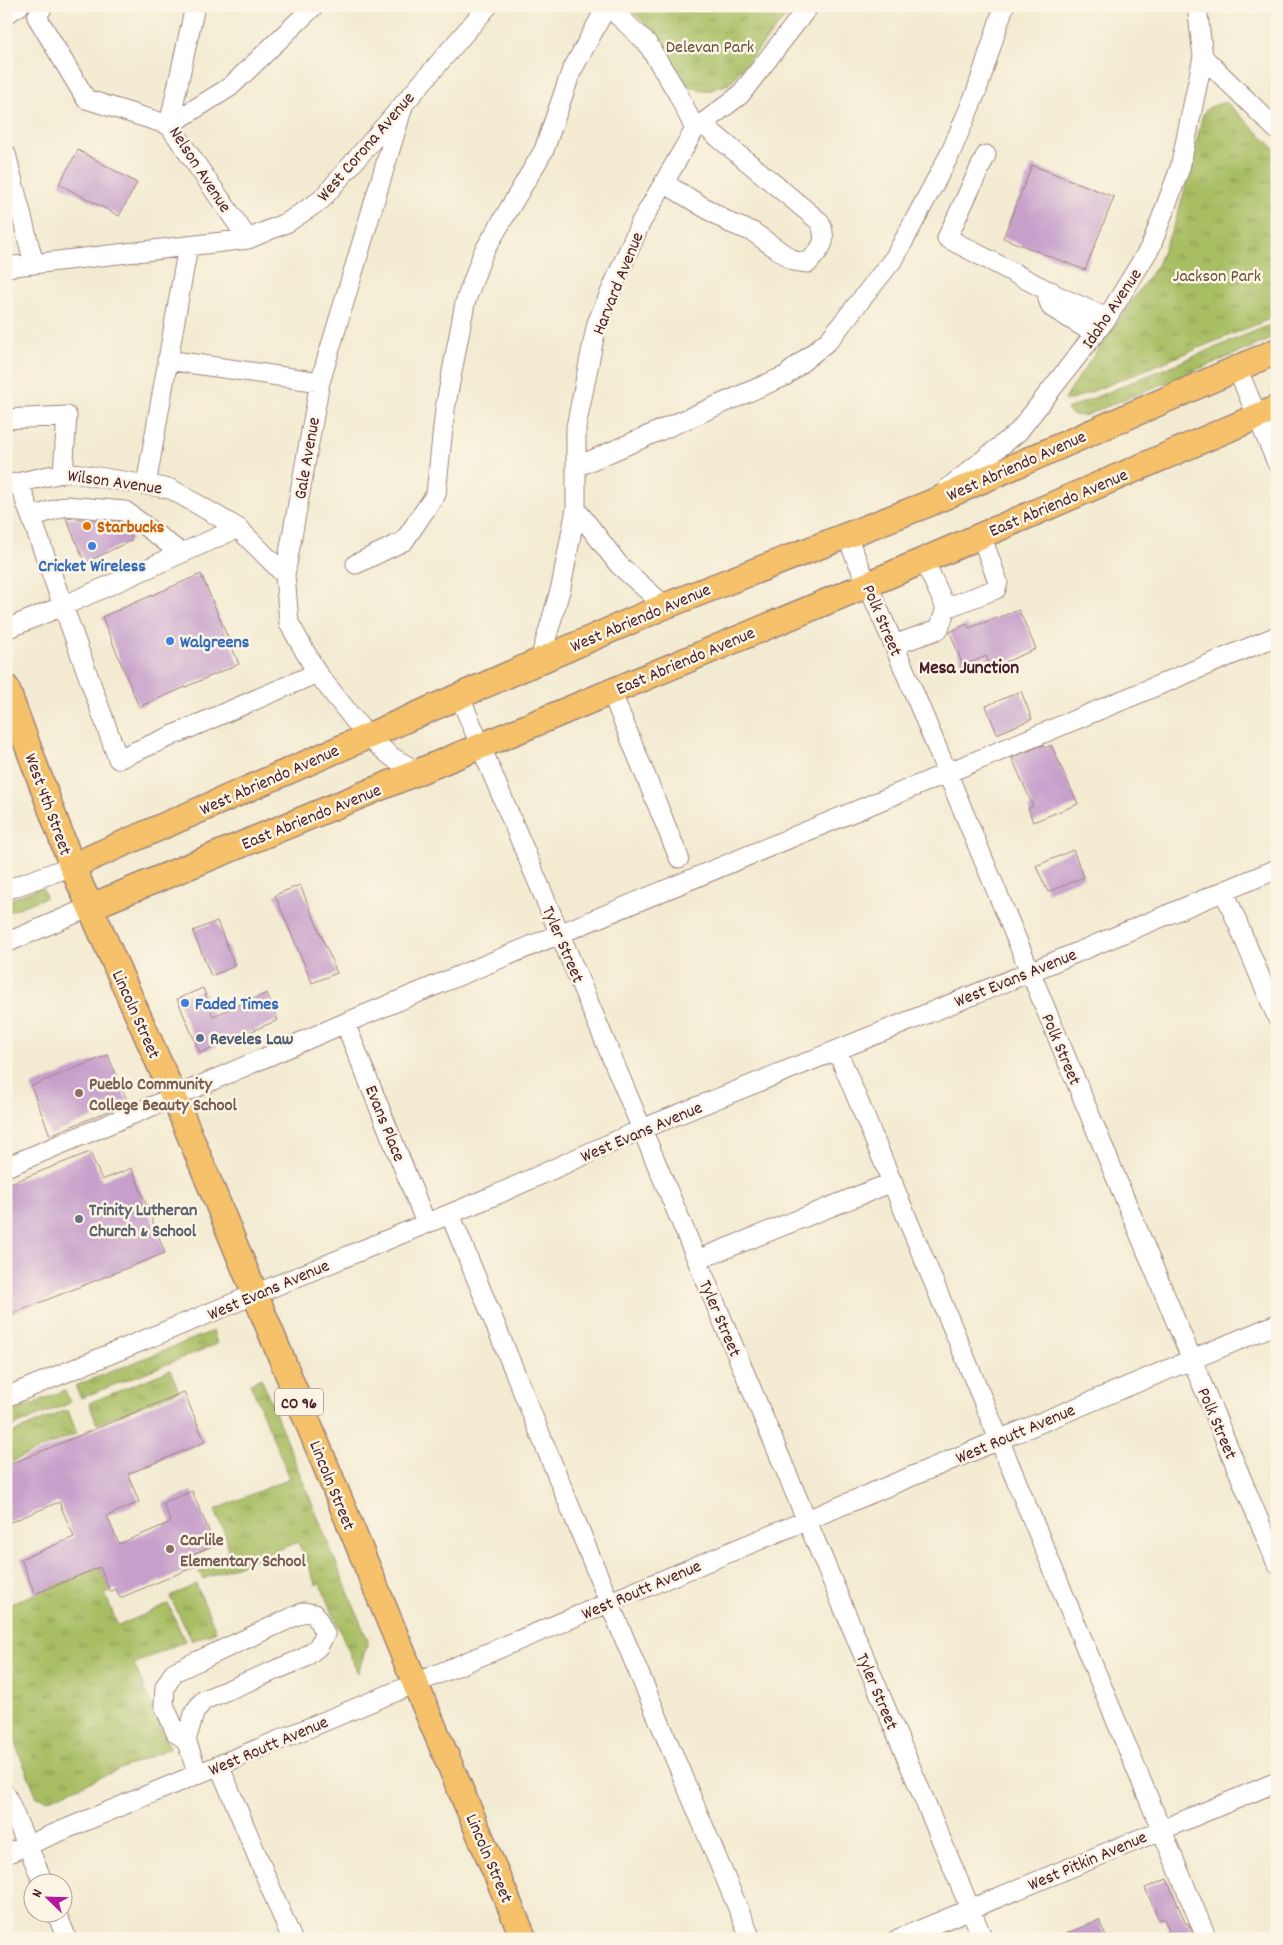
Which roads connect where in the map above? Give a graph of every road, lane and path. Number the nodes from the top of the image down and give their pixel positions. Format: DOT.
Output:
graph roads {
  1 [pos="19,6"];
  2 [pos="43,6"];
  3 [pos="195,6"];
  4 [pos="314,6"];
  5 [pos="488,6"];
  6 [pos="607,6"];
  7 [pos="810,6"];
  8 [pos="1004,6"];
  9 [pos="1197,6"];
  10 [pos="6,14"];
  11 [pos="1203,57"];
  12 [pos="404,103"];
  13 [pos="169,125"];
  14 [pos="1274,125"];
  15 [pos="699,127"];
  16 [pos="6,154"];
  17 [pos="986,155"];
  18 [pos="664,184"];
  19 [pos="13,211"];
  20 [pos="248,239"];
  21 [pos="188,246"];
  22 [pos="34,264"];
  23 [pos="6,267"];
  24 [pos="1051,291"];
  25 [pos="1107,318"];
  26 [pos="1095,334"];
  27 [pos="1277,351"];
  28 [pos="167,360"];
  29 [pos="1237,368"];
  30 [pos="320,382"];
  31 [pos="1267,412"];
  32 [pos="6,419"];
  33 [pos="1277,463"];
  34 [pos="576,467"];
  35 [pos="63,473"];
  36 [pos="12,484"];
  37 [pos="146,485"];
  38 [pos="928,504"];
  39 [pos="576,509"];
  40 [pos="31,517"];
  41 [pos="238,528"];
  42 [pos="846,534"];
  43 [pos="981,535"];
  44 [pos="181,553"];
  45 [pos="924,560"];
  46 [pos="356,564"];
  47 [pos="285,576"];
  48 [pos="868,584"];
  49 [pos="63,606"];
  50 [pos="665,606"];
  51 [pos="946,608"];
  52 [pos="6,629"];
  53 [pos="1277,636"];
  54 [pos="894,645"];
  55 [pos="540,660"];
  56 [pos="317,673"];
  57 [pos="6,687"];
  58 [pos="611,691"];
  59 [pos="460,697"];
  60 [pos="367,736"];
  61 [pos="481,746"];
  62 [pos="418,772"];
  63 [pos="948,773"];
  64 [pos="679,858"];
  65 [pos="72,866"];
  66 [pos="1277,869"];
  67 [pos="6,890"];
  68 [pos="1224,891"];
  69 [pos="90,907"];
  70 [pos="560,934"];
  71 [pos="6,943"];
  72 [pos="1030,972"];
  73 [pos="1277,1017"];
  74 [pos="345,1023"];
  75 [pos="838,1050"];
  76 [pos="174,1097"];
  77 [pos="642,1129"];
  78 [pos="6,1167"];
  79 [pos="893,1182"];
  80 [pos="450,1214"];
  81 [pos="426,1223"];
  82 [pos="697,1260"];
  83 [pos="255,1295"];
  84 [pos="1277,1324"];
  85 [pos="1192,1359"];
  86 [pos="6,1397"];
  87 [pos="1000,1440"];
  88 [pos="806,1520"];
  89 [pos="1277,1564"];
  90 [pos="610,1602"];
  91 [pos="415,1683"];
  92 [pos="186,1740"];
  93 [pos="219,1765"];
  94 [pos="198,1774"];
  95 [pos="1277,1782"];
  96 [pos="6,1795"];
  97 [pos="1162,1829"];
  98 [pos="27,1845"];
  99 [pos="6,1854"];
  100 [pos="39,1872"];
  101 [pos="970,1909"];
  102 [pos="60,1922"];
  103 [pos="67,1939"];
  104 [pos="292,1939"];
  105 [pos="524,1939"];
  106 [pos="751,1939"];
  107 [pos="898,1939"];
  108 [pos="983,1939"];
  109 [pos="1207,1939"];
  1 -- 10 [label="street"];
  2 -- 13 [label="street"];
  3 -- 13 [label="street, Nelson Avenue"];
  4 -- 13 [label="street"];
  5 -- 12 [label="street, West Corona Avenue"];
  6 -- 15 [label="street"];
  6 -- 46 [label="street"];
  7 -- 15 [label="street, Harvard Avenue"];
  8 -- 34 [label="street"];
  9 -- 11 [label="street, Idaho Avenue"];
  11 -- 14 [label="street"];
  11 -- 25 [label="street, Idaho Avenue"];
  12 -- 20 [label="street, West Corona Avenue"];
  12 -- 30 [label="street, Gale Avenue"];
  13 -- 20 [label="street, Nelson Avenue"];
  15 -- 18 [label="street, Harvard Avenue"];
  15 -- 18 [label="street"];
  16 -- 19 [label="street"];
  17 -- 24 [label="street"];
  18 -- 34 [label="street, Harvard Avenue"];
  19 -- 22 [label="street"];
  20 -- 21 [label="street, West Corona Avenue"];
  21 -- 22 [label="street, West Corona Avenue"];
  21 -- 28 [label="street"];
  22 -- 23 [label="street, West Corona Avenue"];
  24 -- 25 [label="street"];
  24 -- 26 [label="street"];
  25 -- 26 [label="street, Idaho Avenue"];
  26 -- 38 [label="street, Idaho Avenue"];
  27 -- 29 [label="main road, West Abriendo Avenue"];
  28 -- 30 [label="street"];
  28 -- 37 [label="street"];
  29 -- 31 [label="street"];
  29 -- 38 [label="main road, West Abriendo Avenue"];
  30 -- 47 [label="street, Gale Avenue"];
  31 -- 33 [label="street"];
  31 -- 43 [label="main road, East Abriendo Avenue"];
  32 -- 35 [label="street"];
  34 -- 39 [label="street, Harvard Avenue"];
  35 -- 36 [label="street, Wilson Avenue"];
  35 -- 37 [label="street, Wilson Avenue"];
  36 -- 40 [label="street"];
  37 -- 41 [label="street, Wilson Avenue"];
  38 -- 42 [label="main road, West Abriendo Avenue"];
  39 -- 50 [label="street"];
  39 -- 55 [label="street, Harvard Avenue"];
  40 -- 44 [label="street"];
  40 -- 49 [label="street"];
  41 -- 44 [label="street"];
  41 -- 47 [label="street, Wilson Avenue"];
  42 -- 48 [label="street, Polk Street"];
  42 -- 50 [label="main road, West Abriendo Avenue"];
  43 -- 45 [label="main road, East Abriendo Avenue"];
  43 -- 51 [label="street"];
  44 -- 49 [label="street"];
  45 -- 48 [label="main road, East Abriendo Avenue"];
  45 -- 51 [label="street"];
  47 -- 56 [label="street, Gale Avenue"];
  48 -- 54 [label="street, Polk Street"];
  48 -- 58 [label="main road, East Abriendo Avenue"];
  49 -- 52 [label="street"];
  49 -- 56 [label="street"];
  50 -- 55 [label="main road, West Abriendo Avenue"];
  51 -- 54 [label="street"];
  53 -- 63 [label="street"];
  54 -- 63 [label="street, Polk Street"];
  55 -- 59 [label="main road, West Abriendo Avenue"];
  56 -- 60 [label="street, Gale Avenue"];
  57 -- 65 [label="main road, West 4th Street / CO 96"];
  58 -- 61 [label="main road, East Abriendo Avenue"];
  58 -- 64 [label="street"];
  59 -- 60 [label="main road, West Abriendo Avenue"];
  59 -- 61 [label="street, Tyler Street"];
  60 -- 62 [label="street, Gale Avenue"];
  60 -- 65 [label="main road, West Abriendo Avenue"];
  61 -- 62 [label="main road, East Abriendo Avenue"];
  61 -- 70 [label="street, Tyler Street"];
  62 -- 69 [label="main road, East Abriendo Avenue"];
  63 -- 70 [label="street"];
  63 -- 72 [label="street, Polk Street"];
  65 -- 67 [label="street, West Abriendo Avenue"];
  65 -- 69 [label="main road, Lincoln Street / CO 96"];
  66 -- 68 [label="street, West Evans Avenue"];
  68 -- 72 [label="street, West Evans Avenue"];
  68 -- 73 [label="street"];
  69 -- 71 [label="street"];
  69 -- 76 [label="main road, Lincoln Street / CO 96"];
  70 -- 74 [label="street"];
  70 -- 77 [label="street, Tyler Street"];
  72 -- 75 [label="street, West Evans Avenue"];
  72 -- 85 [label="street, Polk Street"];
  74 -- 76 [label="street"];
  74 -- 81 [label="street, Evans Place"];
  75 -- 77 [label="street, West Evans Avenue"];
  75 -- 79 [label="street"];
  76 -- 78 [label="street"];
  76 -- 83 [label="main road, Lincoln Street / CO 96"];
  77 -- 80 [label="street, West Evans Avenue"];
  77 -- 82 [label="street, Tyler Street"];
  79 -- 82 [label="street"];
  79 -- 87 [label="street"];
  80 -- 81 [label="street, West Evans Avenue"];
  80 -- 90 [label="street"];
  81 -- 83 [label="street, West Evans Avenue"];
  82 -- 88 [label="street, Tyler Street"];
  83 -- 86 [label="street, West Evans Avenue"];
  83 -- 91 [label="main road, Lincoln Street / CO 96"];
  84 -- 85 [label="street, West Routt Avenue"];
  85 -- 87 [label="street, West Routt Avenue"];
  85 -- 89 [label="street, Polk Street"];
  87 -- 88 [label="street, West Routt Avenue"];
  87 -- 97 [label="street"];
  88 -- 90 [label="street, West Routt Avenue"];
  88 -- 101 [label="street, Tyler Street"];
  90 -- 91 [label="street, West Routt Avenue"];
  90 -- 106 [label="street"];
  91 -- 93 [label="street, West Routt Avenue"];
  91 -- 105 [label="main road, Lincoln Street / CO 96"];
  92 -- 92 [label="street"];
  92 -- 94 [label="street"];
  93 -- 94 [label="street, West Routt Avenue"];
  93 -- 104 [label="street"];
  94 -- 98 [label="street, West Routt Avenue"];
  95 -- 97 [label="street, West Pitkin Avenue"];
  96 -- 98 [label="street"];
  97 -- 101 [label="street, West Pitkin Avenue"];
  97 -- 109 [label="street"];
  98 -- 99 [label="street, West Routt Avenue"];
  98 -- 100 [label="street"];
  101 -- 107 [label="street, West Pitkin Avenue"];
  101 -- 108 [label="street, Tyler Street"];
  102 -- 103 [label="street"];
}
